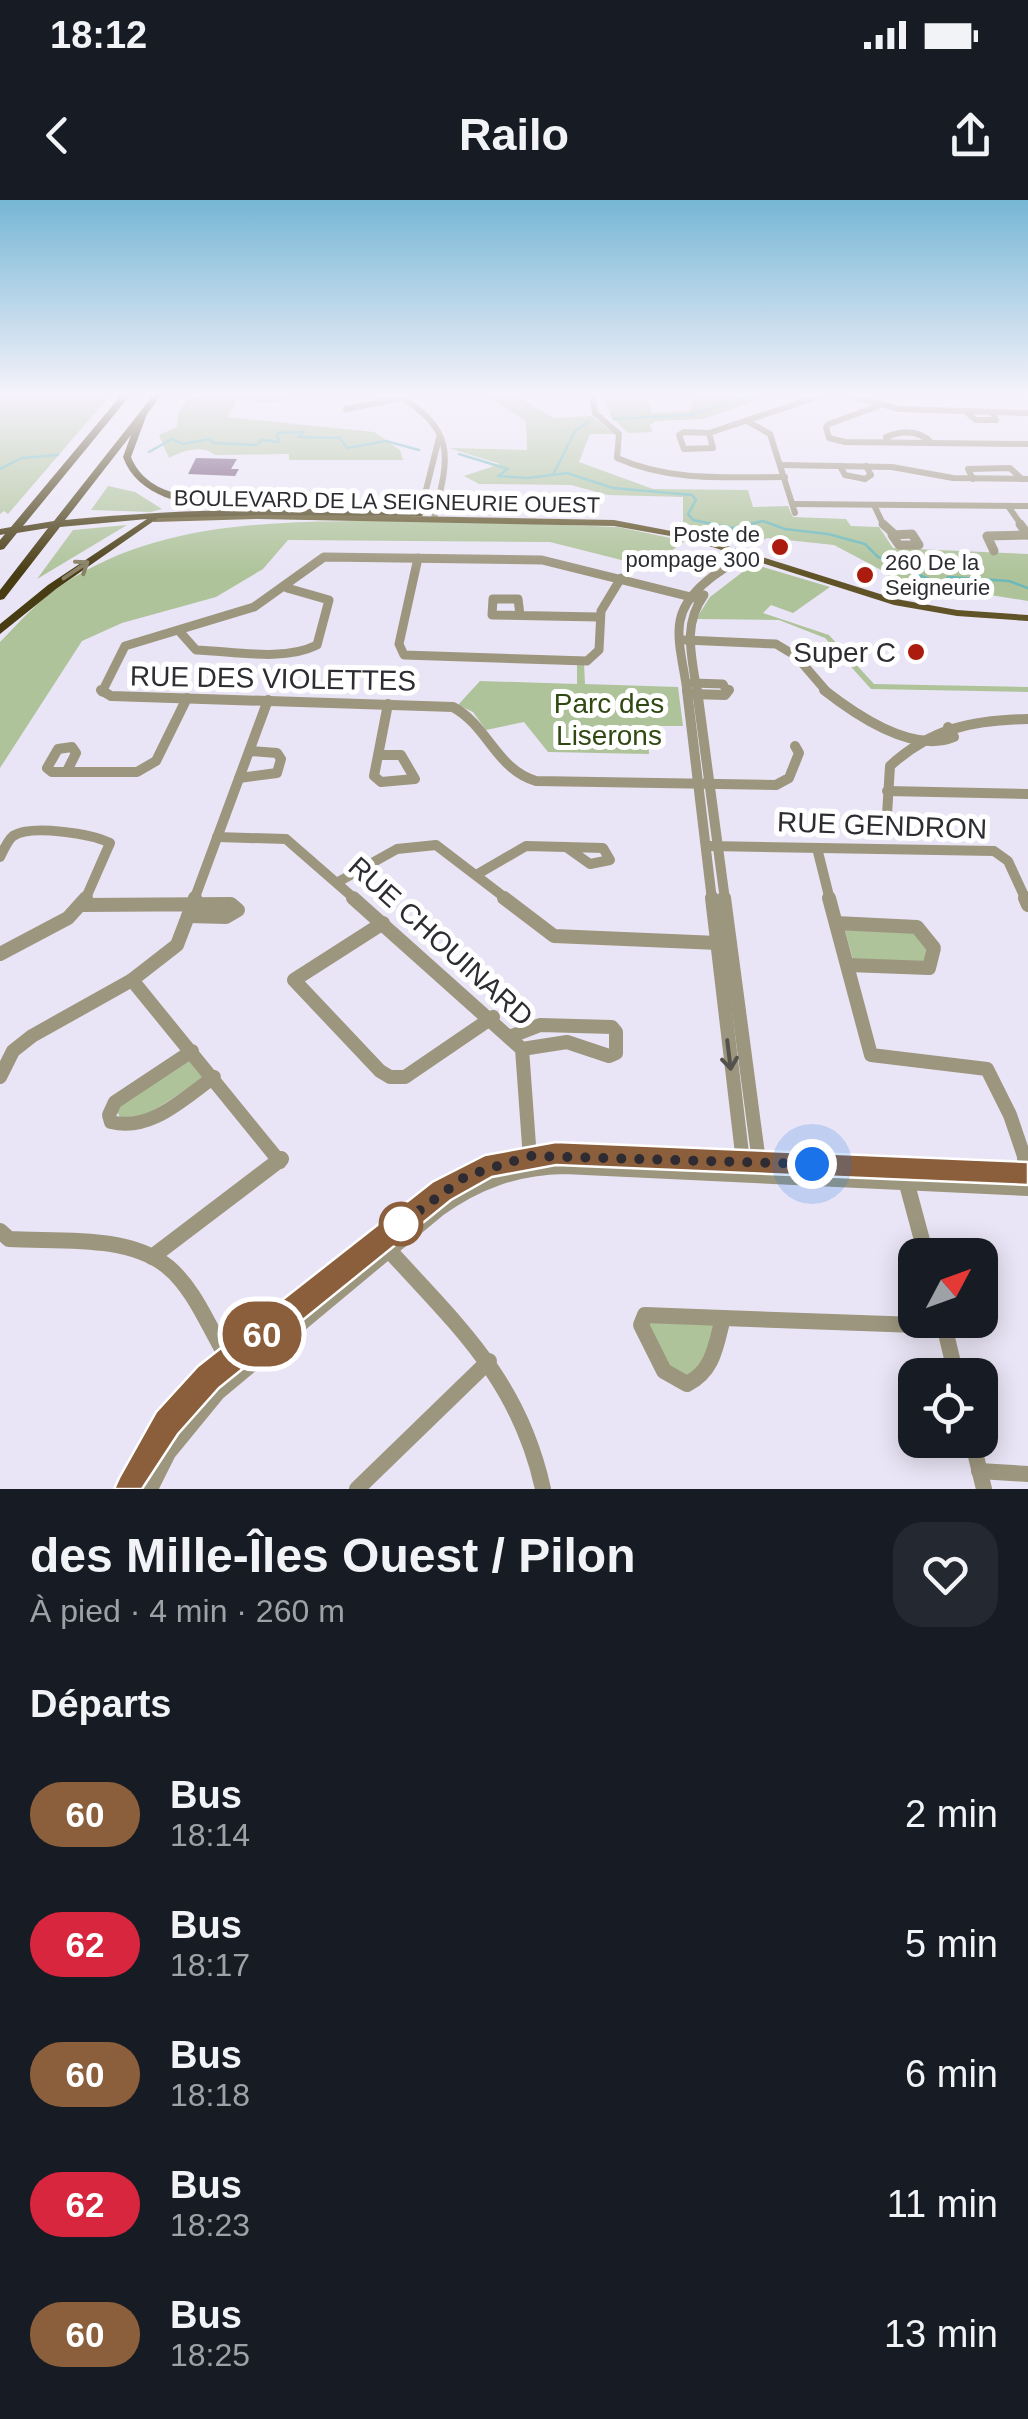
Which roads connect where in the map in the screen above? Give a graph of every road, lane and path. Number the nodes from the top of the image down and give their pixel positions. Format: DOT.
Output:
graph roads {
  1 [pos="78,453"];
  2 [pos="113,453"];
  3 [pos="129,453"];
  4 [pos="436,453"];
  5 [pos="441,453"];
  6 [pos="616,453"];
  7 [pos="776,453"];
  8 [pos="781,465"];
  9 [pos="785,476"];
  10 [pos="1025,479"];
  11 [pos="428,482"];
  12 [pos="441,482"];
  13 [pos="874,505"];
  14 [pos="1008,506"];
  15 [pos="1028,506"];
  16 [pos="332,512"];
  17 [pos="420,516"];
  18 [pos="435,516"];
  19 [pos="154,519"];
  20 [pos="894,534"];
  21 [pos="1028,535"];
  22 [pos="1,540"];
  23 [pos="994,552"];
  24 [pos="750,555"];
  25 [pos="418,558"];
  26 [pos="620,578"];
  27 [pos="288,588"];
  28 [pos="0,597"];
  29 [pos="695,598"];
  30 [pos="1028,614"];
  31 [pos="520,615"];
  32 [pos="598,617"];
  33 [pos="0,630"];
  34 [pos="180,632"];
  35 [pos="685,640"];
  36 [pos="187,698"];
  37 [pos="268,700"];
  38 [pos="388,704"];
  39 [pos="1027,720"];
  40 [pos="916,741"];
  41 [pos="796,746"];
  42 [pos="250,751"];
  43 [pos="379,755"];
  44 [pos="68,771"];
  45 [pos="239,778"];
  46 [pos="702,784"];
  47 [pos="887,791"];
  48 [pos="1028,794"];
  49 [pos="887,816"];
  50 [pos="218,838"];
  51 [pos="565,846"];
  52 [pos="709,846"];
  53 [pos="817,848"];
  54 [pos="0,857"];
  55 [pos="476,876"];
  56 [pos="338,882"];
  57 [pos="82,905"];
  58 [pos="1028,905"];
  59 [pos="190,911"];
  60 [pos="382,923"];
  61 [pos="836,924"];
  62 [pos="722,944"];
  63 [pos="0,954"];
  64 [pos="848,964"];
  65 [pos="132,980"];
  66 [pos="493,1017"];
  67 [pos="512,1036"];
  68 [pos="522,1049"];
  69 [pos="192,1051"];
  70 [pos="0,1077"];
  71 [pos="214,1077"];
  72 [pos="531,1162"];
  73 [pos="752,1168"];
  74 [pos="1028,1171"];
  75 [pos="904,1175"];
  76 [pos="1028,1188"];
  77 [pos="0,1232"];
  78 [pos="921,1238"];
  79 [pos="385,1245"];
  80 [pos="152,1256"];
  81 [pos="723,1316"];
  82 [pos="898,1322"];
  83 [pos="489,1362"];
  84 [pos="234,1367"];
  85 [pos="1028,1474"];
  86 [pos="981,1480"];
  87 [pos="130,1489"];
  88 [pos="150,1489"];
  89 [pos="356,1489"];
  90 [pos="543,1489"];
  1 -- 22 [label="highway"];
  2 -- 28 [label="highway"];
  3 -- 16 [label="highway"];
  4 -- 11 [label="street"];
  5 -- 12 [label="street"];
  6 -- 9 [label="street"];
  7 -- 8 [label="street"];
  8 -- 9 [label="street"];
  8 -- 10 [label="street"];
  9 -- 13 [label="street"];
  11 -- 12 [label="street"];
  11 -- 17 [label="street"];
  12 -- 18 [label="street"];
  13 -- 14 [label="street"];
  13 -- 20 [label="street"];
  14 -- 15 [label="street"];
  14 -- 21 [label="street"];
  16 -- 17 [label="highway"];
  16 -- 22 [label="highway"];
  17 -- 18 [label="main road, BOULEVARD DE LA SEIGNEURIE OUEST"];
  17 -- 19 [label="main road, BOULEVARD DE LA SEIGNEURIE OUEST"];
  18 -- 24 [label="main road, BOULEVARD DE LA SEIGNEURIE OUEST"];
  19 -- 22 [label="highway"];
  33 -- 19 [label="highway, one-way"];
  21 -- 23 [label="street"];
  24 -- 29 [label="street"];
  24 -- 30 [label="main road, BOULEVARD DE LA SEIGNEURIE OUEST"];
  25 -- 26 [label="street, RUE DES VIOLETTES"];
  25 -- 27 [label="street, RUE DES VIOLETTES"];
  25 -- 32 [label="street"];
  26 -- 29 [label="street, RUE DES VIOLETTES"];
  26 -- 32 [label="street"];
  27 -- 34 [label="street, RUE DES VIOLETTES"];
  27 -- 34 [label="street"];
  29 -- 35 [label="street"];
  31 -- 32 [label="street"];
  34 -- 36 [label="street, RUE DES VIOLETTES"];
  35 -- 40 [label="street"];
  35 -- 46 [label="street"];
  36 -- 37 [label="street, RUE DES VIOLETTES"];
  36 -- 44 [label="street"];
  37 -- 38 [label="street, RUE DES VIOLETTES"];
  37 -- 42 [label="street"];
  38 -- 43 [label="street"];
  38 -- 46 [label="street, RUE DES VIOLETTES"];
  39 -- 40 [label="street"];
  40 -- 47 [label="street"];
  41 -- 46 [label="street, RUE DES VIOLETTES"];
  42 -- 45 [label="street"];
  42 -- 45 [label="street"];
  45 -- 50 [label="street"];
  46 -- 52 [label="street"];
  47 -- 48 [label="street"];
  47 -- 49 [label="street"];
  50 -- 56 [label="street, RUE CHOUINARD"];
  50 -- 59 [label="street"];
  51 -- 55 [label="street"];
  52 -- 53 [label="street, RUE GENDRON"];
  52 -- 62 [label="street"];
  53 -- 58 [label="street, RUE GENDRON"];
  53 -- 61 [label="street"];
  54 -- 57 [label="street"];
  55 -- 56 [label="street"];
  55 -- 62 [label="street"];
  56 -- 60 [label="street, RUE CHOUINARD"];
  57 -- 59 [label="street"];
  57 -- 63 [label="street"];
  59 -- 65 [label="street"];
  60 -- 66 [label="street, RUE CHOUINARD"];
  60 -- 66 [label="street"];
  61 -- 64 [label="street"];
  61 -- 64 [label="street"];
  62 -- 73 [label="street"];
  64 -- 74 [label="street"];
  65 -- 69 [label="street"];
  65 -- 70 [label="street"];
  66 -- 67 [label="street, RUE CHOUINARD"];
  67 -- 68 [label="street, RUE CHOUINARD"];
  67 -- 68 [label="street"];
  68 -- 72 [label="street, RUE CHOUINARD"];
  69 -- 71 [label="street"];
  69 -- 71 [label="street"];
  71 -- 80 [label="street"];
  72 -- 73 [label="street"];
  72 -- 79 [label="street"];
  73 -- 75 [label="street"];
  74 -- 75 [label="street"];
  75 -- 76 [label="street"];
  75 -- 78 [label="street"];
  77 -- 80 [label="street"];
  79 -- 83 [label="street"];
  79 -- 84 [label="street"];
  80 -- 84 [label="street"];
  81 -- 81 [label="street"];
  81 -- 82 [label="street"];
  83 -- 89 [label="street"];
  83 -- 90 [label="street"];
  84 -- 87 [label="street"];
  84 -- 88 [label="street"];
  85 -- 86 [label="street"];
}
